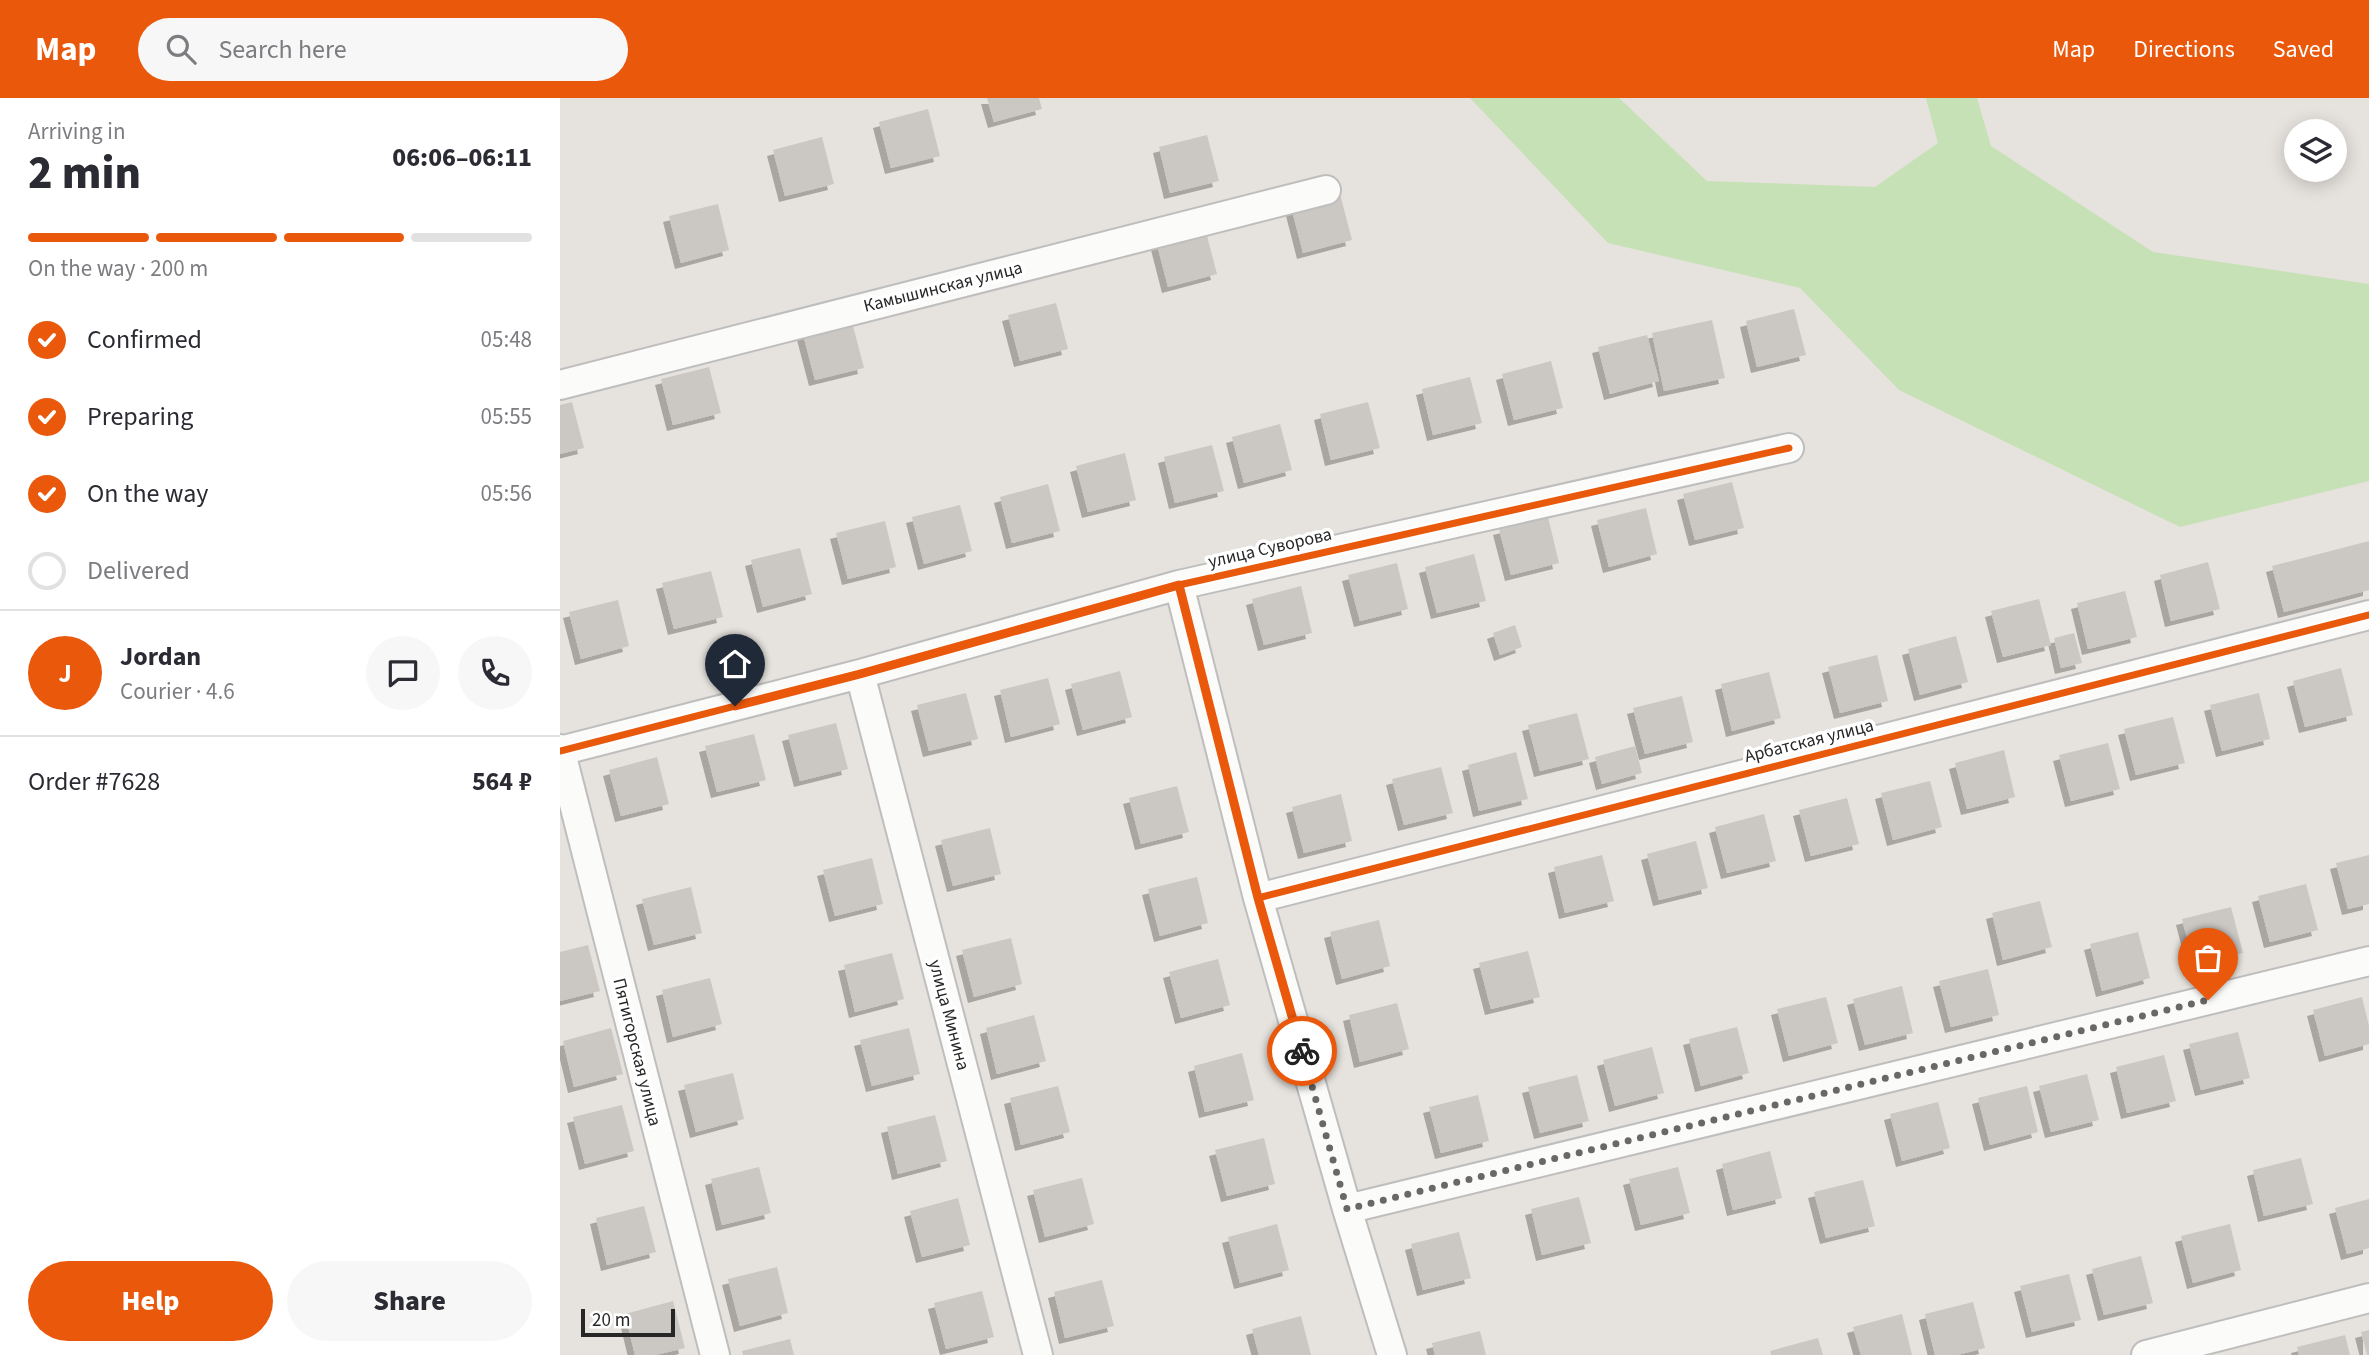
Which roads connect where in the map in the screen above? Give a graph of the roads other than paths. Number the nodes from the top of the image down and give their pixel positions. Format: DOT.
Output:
graph roads {
  1 [pos="1326,190"];
  2 [pos="560,385"];
  3 [pos="1789,448"];
  4 [pos="1179,585"];
  5 [pos="2369,615"];
  6 [pos="860,674"];
  7 [pos="560,750"];
  8 [pos="1258,898"];
  9 [pos="2369,961"];
  10 [pos="1347,1209"];
  11 [pos="2369,1298"];
  12 [pos="715,1355"];
  13 [pos="1038,1355"];
  14 [pos="1392,1355"];
  15 [pos="2146,1355"];
  1 -- 2 [label="street, Камышинская улица"];
  3 -- 4 [label="street, улица Суворова"];
  4 -- 6 [label="street, улица Суворова"];
  4 -- 8 [label="street"];
  5 -- 8 [label="street, Арбатская улица"];
  6 -- 7 [label="street, улица Суворова"];
  6 -- 13 [label="street, улица Минина"];
  7 -- 12 [label="street, Пятигорская улица"];
  8 -- 10 [label="street"];
  9 -- 10 [label="street"];
  10 -- 14 [label="street"];
  11 -- 15 [label="street"];
}
